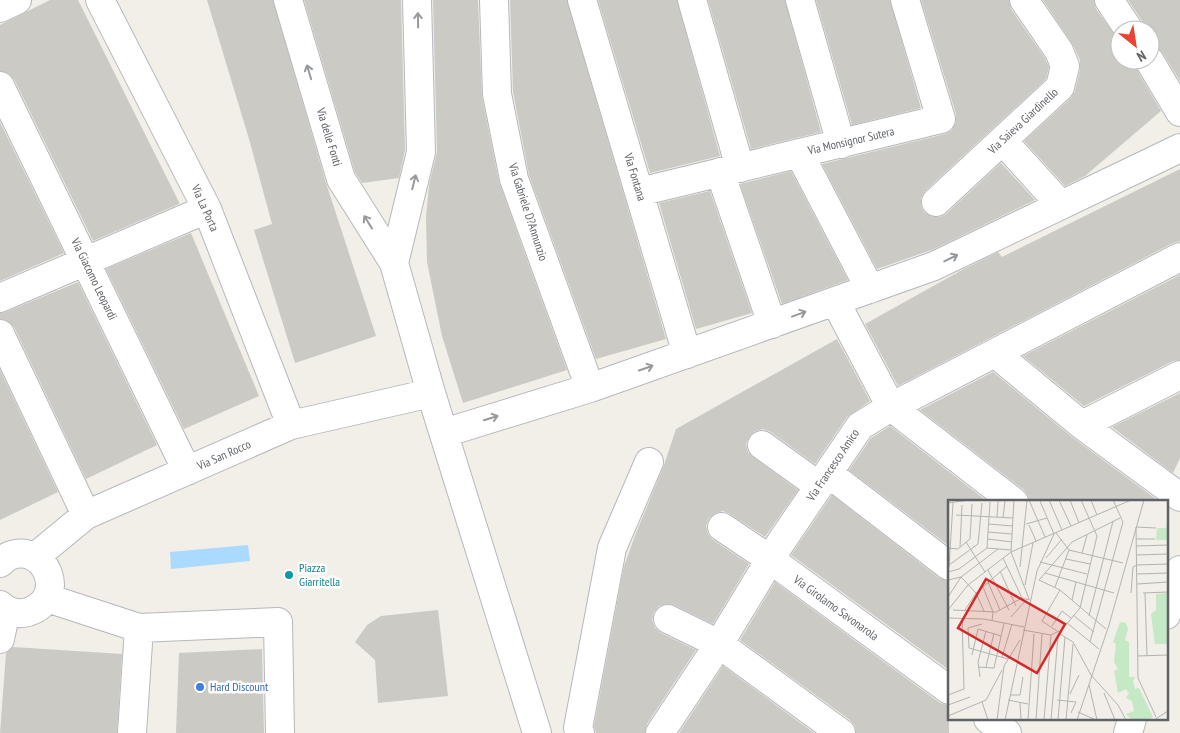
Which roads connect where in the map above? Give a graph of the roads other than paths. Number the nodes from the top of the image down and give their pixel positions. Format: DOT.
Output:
graph roads {
  1 [pos="17,0"];
  2 [pos="100,0"];
  3 [pos="288,0"];
  4 [pos="418,0"];
  5 [pos="494,0"];
  6 [pos="582,0"];
  7 [pos="692,0"];
  8 [pos="800,0"];
  9 [pos="904,0"];
  10 [pos="1024,0"];
  11 [pos="1108,0"];
  12 [pos="0,8"];
  13 [pos="1122,20"];
  14 [pos="1155,70"];
  15 [pos="0,86"];
  16 [pos="1180,112"];
  17 [pos="1003,141"];
  18 [pos="841,144"];
  19 [pos="1180,148"];
  20 [pos="799,153"];
  21 [pos="730,170"];
  22 [pos="639,192"];
  23 [pos="936,202"];
  24 [pos="1060,204"];
  25 [pos="208,209"];
  26 [pos="1180,257"];
  27 [pos="85,262"];
  28 [pos="394,263"];
  29 [pos="870,289"];
  30 [pos="0,298"];
  31 [pos="835,301"];
  32 [pos="772,324"];
  33 [pos="0,334"];
  34 [pos="688,354"];
  35 [pos="996,354"];
  36 [pos="1180,375"];
  37 [pos="590,388"];
  38 [pos="431,393"];
  39 [pos="890,407"];
  40 [pos="292,424"];
  41 [pos="1082,425"];
  42 [pos="444,433"];
  43 [pos="762,444"];
  44 [pos="649,462"];
  45 [pos="188,471"];
  46 [pos="824,479"];
  47 [pos="1180,497"];
  48 [pos="1011,500"];
  49 [pos="86,515"];
  50 [pos="722,527"];
  51 [pos="35,557"];
  52 [pos="771,560"];
  53 [pos="0,563"];
  54 [pos="948,565"];
  55 [pos="1180,570"];
  56 [pos="47,598"];
  57 [pos="3,608"];
  58 [pos="1168,609"];
  59 [pos="668,619"];
  60 [pos="139,628"];
  61 [pos="0,639"];
  62 [pos="718,644"];
  63 [pos="948,689"];
  64 [pos="989,720"];
  65 [pos="1132,720"];
  66 [pos="132,733"];
  67 [pos="280,733"];
  68 [pos="537,733"];
  69 [pos="580,733"];
  70 [pos="660,733"];
  71 [pos="841,733"];
  72 [pos="1007,733"];
  73 [pos="1128,733"];
  1 -- 12 [label="street"];
  2 -- 25 [label="street, Via La Porta"];
  28 -- 3 [label="street, Via delle Fonti, one-way"];
  28 -- 4 [label="street, one-way"];
  5 -- 37 [label="street, Via Gabriele D?Annunzio"];
  6 -- 22 [label="street, Via Fontana"];
  7 -- 21 [label="street"];
  8 -- 18 [label="street"];
  9 -- 18 [label="street, Via Monsignor Sutera"];
  10 -- 17 [label="street, Via Saieva Giardinello"];
  11 -- 13 [label="street"];
  14 -- 16 [label="street"];
  15 -- 27 [label="street, Via Giacomo Leopardi"];
  17 -- 23 [label="street, Via Saieva Giardinello"];
  17 -- 24 [label="street"];
  18 -- 20 [label="street, Via Monsignor Sutera"];
  19 -- 24 [label="street"];
  20 -- 21 [label="street, Via Monsignor Sutera"];
  20 -- 29 [label="street"];
  21 -- 22 [label="street, Via Monsignor Sutera"];
  21 -- 32 [label="street"];
  22 -- 34 [label="street, Via Fontana"];
  29 -- 24 [label="street, one-way"];
  25 -- 27 [label="street"];
  25 -- 40 [label="street, Via La Porta"];
  26 -- 35 [label="street, Via Francesco Amico"];
  27 -- 30 [label="street"];
  27 -- 45 [label="street, Via Giacomo Leopardi"];
  28 -- 38 [label="street"];
  29 -- 31 [label="street"];
  32 -- 31 [label="street, one-way"];
  31 -- 39 [label="street"];
  32 -- 34 [label="street"];
  33 -- 49 [label="street"];
  37 -- 34 [label="street, one-way"];
  35 -- 39 [label="street, Via Francesco Amico"];
  35 -- 41 [label="street"];
  36 -- 41 [label="street"];
  42 -- 37 [label="street, one-way"];
  38 -- 40 [label="street, Via San Rocco"];
  38 -- 42 [label="street"];
  39 -- 46 [label="street, Via Francesco Amico"];
  39 -- 48 [label="street"];
  40 -- 45 [label="street, Via San Rocco"];
  41 -- 47 [label="street"];
  42 -- 68 [label="street"];
  43 -- 46 [label="street"];
  44 -- 69 [label="street"];
  45 -- 49 [label="street, Via San Rocco"];
  46 -- 52 [label="street, Via Francesco Amico"];
  46 -- 54 [label="street"];
  49 -- 51 [label="street, Via San Rocco"];
  50 -- 52 [label="street, Via Girolamo Savonarola"];
  51 -- 53 [label="street"];
  51 -- 56 [label="street"];
  52 -- 62 [label="street, Via Francesco Amico"];
  52 -- 63 [label="street, Via Girolamo Savonarola"];
  55 -- 58 [label="street"];
  56 -- 57 [label="street"];
  56 -- 60 [label="street"];
  57 -- 61 [label="street"];
  59 -- 62 [label="street"];
  60 -- 66 [label="street"];
  60 -- 67 [label="street"];
  62 -- 70 [label="street, Via Francesco Amico"];
  62 -- 71 [label="street"];
  64 -- 72 [label="street"];
  65 -- 73 [label="street"];
}
